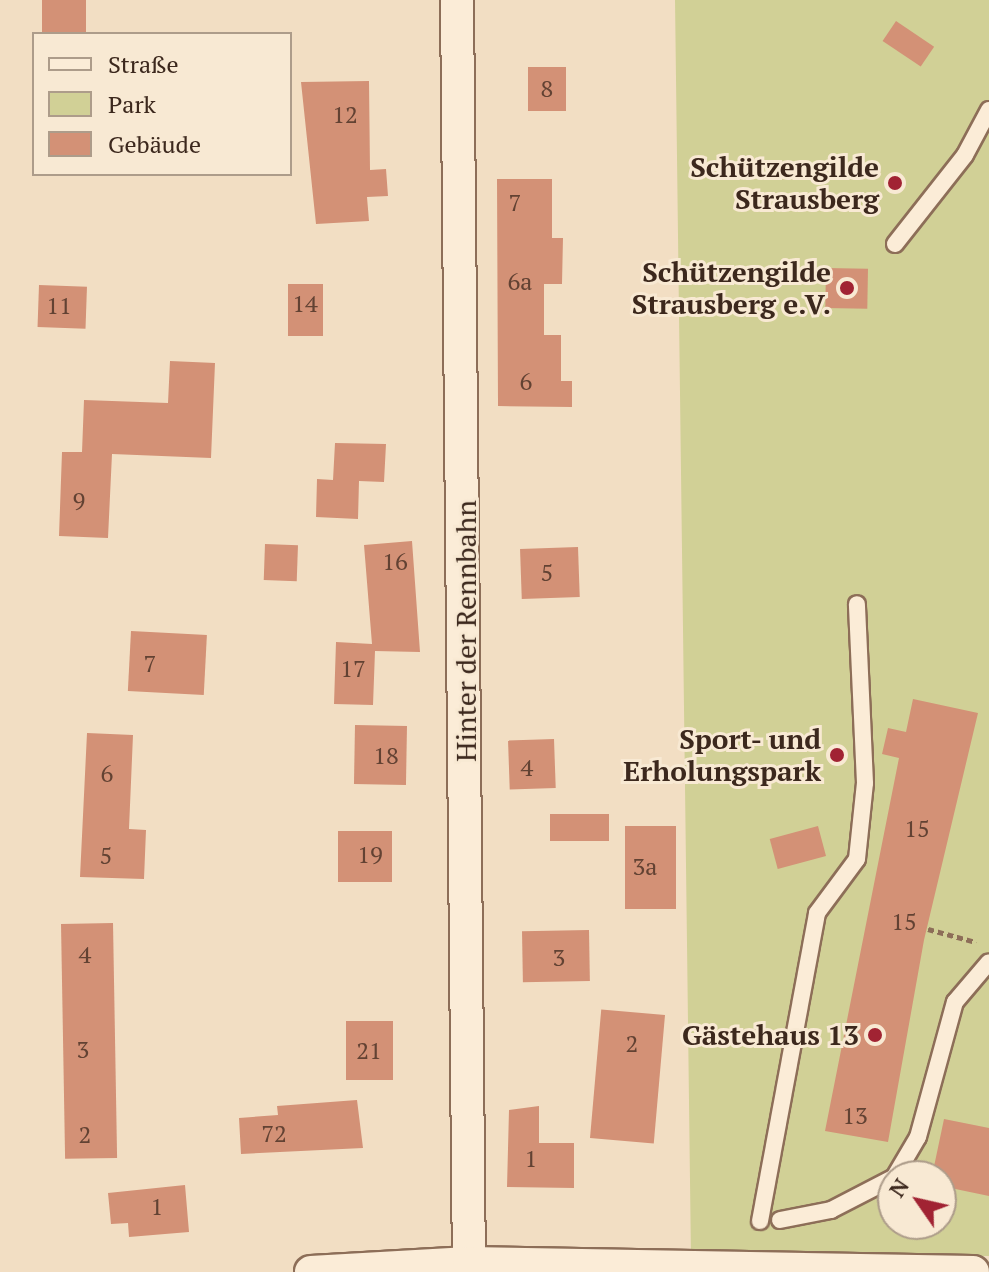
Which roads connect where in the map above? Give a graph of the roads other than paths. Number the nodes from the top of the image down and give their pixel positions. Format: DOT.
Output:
graph roads {
  1 [pos="457,0"];
  2 [pos="989,110"];
  3 [pos="895,244"];
  4 [pos="857,604"];
  5 [pos="989,962"];
  6 [pos="904,1160"];
  7 [pos="877,1186"];
  8 [pos="780,1220"];
  9 [pos="760,1221"];
  10 [pos="469,1268"];
  11 [pos="311,1272"];
  12 [pos="973,1272"];
  1 -- 10 [label="street, Hinter der Rennbahn"];
  2 -- 3 [label="lane"];
  4 -- 9 [label="lane"];
  5 -- 6 [label="lane"];
  7 -- 8 [label="lane"];
  10 -- 11 [label="street"];
  10 -- 12 [label="street"];
}
